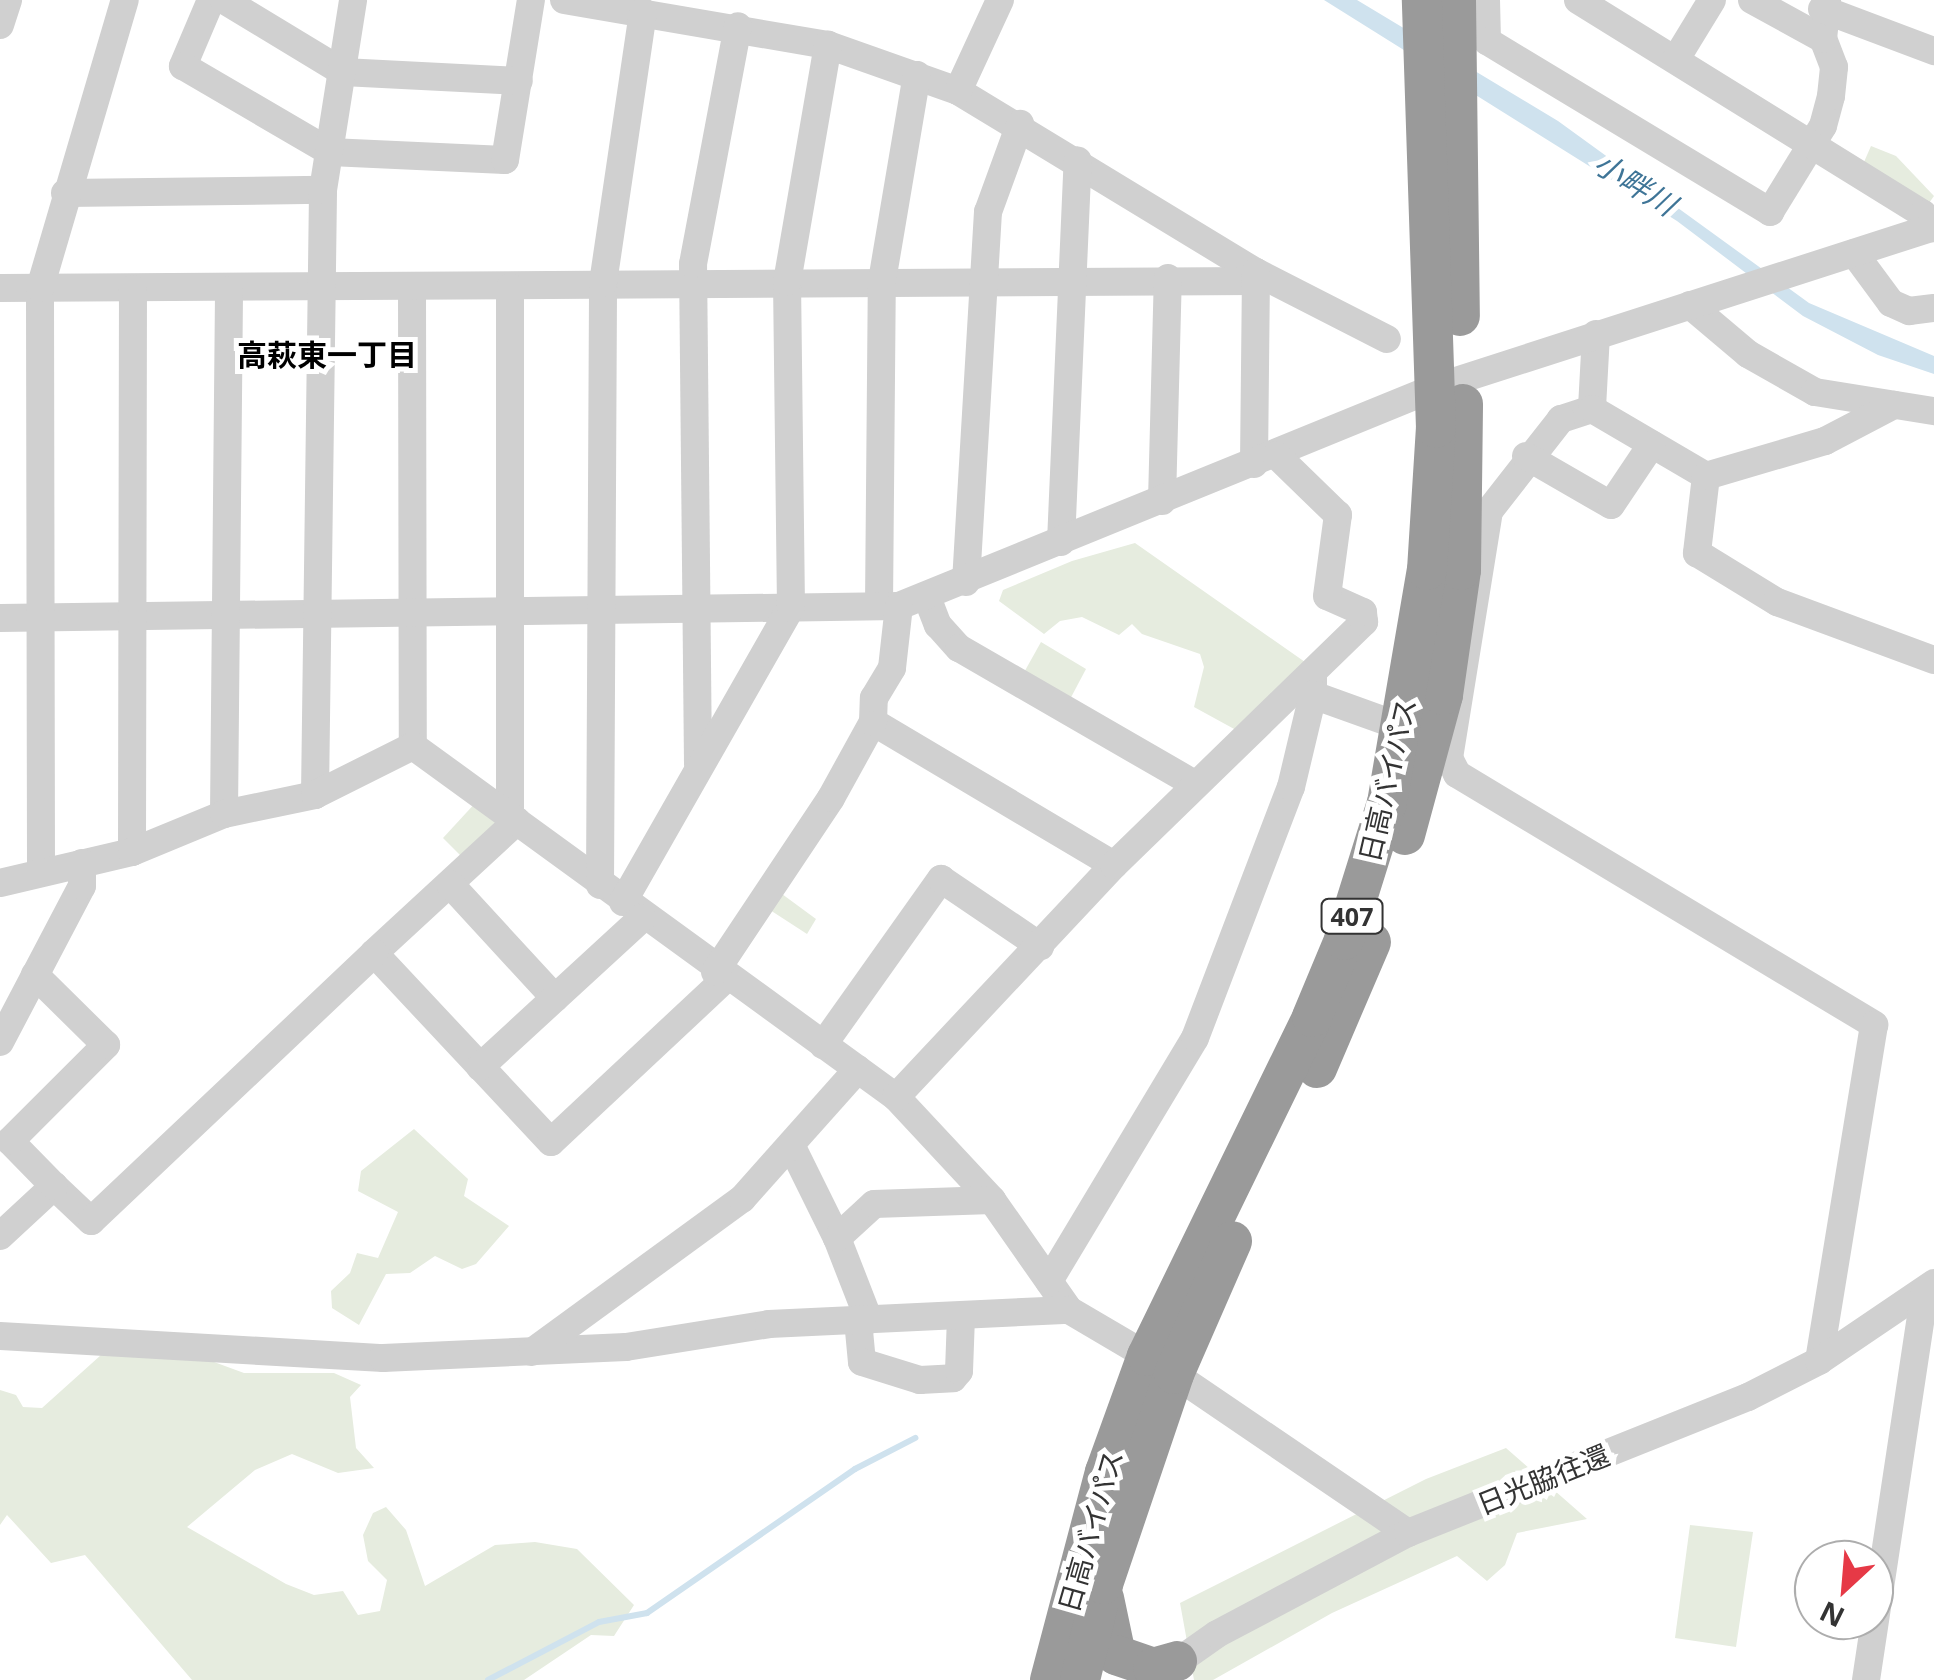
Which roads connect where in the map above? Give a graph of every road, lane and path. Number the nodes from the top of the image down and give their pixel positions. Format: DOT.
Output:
graph roads {
  1 [pos="8,0"];
  2 [pos="125,0"];
  3 [pos="211,0"];
  4 [pos="224,0"];
  5 [pos="353,0"];
  6 [pos="530,0"];
  7 [pos="564,0"];
  8 [pos="1000,0"];
  9 [pos="1486,0"];
  10 [pos="1578,0"];
  11 [pos="1712,0"];
  12 [pos="1752,0"];
  13 [pos="1825,5"];
  14 [pos="1608,8"];
  15 [pos="643,12"];
  16 [pos="1439,12"];
  17 [pos="0,25"];
  18 [pos="738,26"];
  19 [pos="1823,39"];
  20 [pos="828,45"];
  21 [pos="1934,52"];
  22 [pos="1676,59"];
  23 [pos="342,72"];
  24 [pos="916,75"];
  25 [pos="519,81"];
  26 [pos="958,91"];
  27 [pos="1020,124"];
  28 [pos="1812,144"];
  29 [pos="330,152"];
  30 [pos="1078,160"];
  31 [pos="323,190"];
  32 [pos="65,193"];
  33 [pos="1933,227"];
  34 [pos="1854,253"];
  35 [pos="1256,276"];
  36 [pos="1168,278"];
  37 [pos="1072,279"];
  38 [pos="981,280"];
  39 [pos="882,281"];
  40 [pos="603,282"];
  41 [pos="694,282"];
  42 [pos="787,282"];
  43 [pos="412,286"];
  44 [pos="510,286"];
  45 [pos="0,288"];
  46 [pos="40,288"];
  47 [pos="319,288"];
  48 [pos="133,289"];
  49 [pos="229,290"];
  50 [pos="1690,305"];
  51 [pos="1934,308"];
  52 [pos="1596,334"];
  53 [pos="1388,339"];
  54 [pos="1448,384"];
  55 [pos="1894,404"];
  56 [pos="1592,409"];
  57 [pos="1934,411"];
  58 [pos="1652,444"];
  59 [pos="1526,456"];
  60 [pos="1265,460"];
  61 [pos="1706,476"];
  62 [pos="1162,501"];
  63 [pos="1061,542"];
  64 [pos="966,582"];
  65 [pos="902,603"];
  66 [pos="696,608"];
  67 [pos="791,608"];
  68 [pos="600,609"];
  69 [pos="507,612"];
  70 [pos="414,613"];
  71 [pos="320,614"];
  72 [pos="227,615"];
  73 [pos="136,616"];
  74 [pos="0,618"];
  75 [pos="44,618"];
  76 [pos="1934,660"];
  77 [pos="1313,683"];
  78 [pos="873,722"];
  79 [pos="1402,727"];
  80 [pos="412,746"];
  81 [pos="698,765"];
  82 [pos="1195,784"];
  83 [pos="315,795"];
  84 [pos="224,814"];
  85 [pos="513,818"];
  86 [pos="132,852"];
  87 [pos="82,863"];
  88 [pos="1114,866"];
  89 [pos="41,869"];
  90 [pos="0,882"];
  91 [pos="450,884"];
  92 [pos="600,885"];
  93 [pos="632,910"];
  94 [pos="1040,946"];
  95 [pos="374,953"];
  96 [pos="35,975"];
  97 [pos="720,976"];
  98 [pos="555,998"];
  99 [pos="0,1042"];
  100 [pos="823,1045"];
  101 [pos="480,1068"];
  102 [pos="858,1070"];
  103 [pos="896,1097"];
  104 [pos="791,1145"];
  105 [pos="54,1186"];
  106 [pos="992,1200"];
  107 [pos="0,1236"];
  108 [pos="838,1238"];
  109 [pos="1049,1280"];
  110 [pos="1929,1286"];
  111 [pos="1070,1310"];
  112 [pos="961,1316"];
  113 [pos="863,1320"];
  114 [pos="0,1336"];
  115 [pos="530,1353"];
  116 [pos="1819,1361"];
  117 [pos="1160,1365"];
  118 [pos="1408,1533"];
  119 [pos="1103,1584"];
  120 [pos="1165,1671"];
  121 [pos="1050,1680"];
  122 [pos="1080,1680"];
  123 [pos="1866,1680"];
  1 -- 17 [label="street"];
  2 -- 32 [label="street"];
  3 -- 29 [label="street"];
  4 -- 23 [label="street"];
  5 -- 23 [label="street"];
  6 -- 25 [label="street"];
  7 -- 15 [label="street"];
  8 -- 26 [label="street"];
  9 -- 28 [label="street"];
  10 -- 14 [label="street"];
  11 -- 22 [label="street"];
  12 -- 19 [label="street"];
  13 -- 19 [label="street"];
  13 -- 21 [label="street"];
  14 -- 22 [label="street"];
  15 -- 18 [label="street"];
  15 -- 40 [label="street"];
  16 -- 54 [label="highway, 日高バイパス / 407"];
  18 -- 20 [label="street"];
  18 -- 41 [label="street"];
  19 -- 28 [label="street"];
  20 -- 24 [label="street"];
  20 -- 42 [label="street"];
  22 -- 28 [label="street"];
  23 -- 25 [label="street"];
  23 -- 29 [label="street"];
  24 -- 26 [label="street"];
  24 -- 39 [label="street"];
  25 -- 29 [label="street"];
  26 -- 27 [label="street"];
  27 -- 30 [label="street"];
  27 -- 38 [label="street"];
  28 -- 33 [label="street"];
  29 -- 31 [label="street"];
  30 -- 35 [label="street"];
  30 -- 37 [label="street"];
  31 -- 32 [label="street"];
  31 -- 47 [label="street"];
  32 -- 46 [label="street"];
  33 -- 34 [label="street"];
  34 -- 50 [label="street"];
  34 -- 51 [label="street"];
  35 -- 36 [label="street"];
  35 -- 53 [label="street"];
  35 -- 60 [label="street"];
  36 -- 37 [label="street"];
  36 -- 62 [label="street"];
  37 -- 38 [label="street"];
  37 -- 63 [label="street"];
  38 -- 39 [label="street"];
  38 -- 64 [label="street"];
  39 -- 42 [label="street"];
  39 -- 65 [label="street"];
  40 -- 41 [label="street"];
  40 -- 44 [label="street"];
  40 -- 68 [label="street"];
  41 -- 42 [label="street"];
  41 -- 66 [label="street"];
  42 -- 67 [label="street"];
  43 -- 44 [label="street"];
  43 -- 47 [label="street"];
  43 -- 70 [label="street"];
  44 -- 69 [label="street"];
  45 -- 46 [label="street"];
  46 -- 48 [label="street"];
  46 -- 75 [label="street"];
  47 -- 49 [label="street"];
  47 -- 71 [label="street"];
  48 -- 49 [label="street"];
  48 -- 73 [label="street"];
  49 -- 72 [label="street"];
  50 -- 52 [label="street"];
  50 -- 55 [label="street"];
  52 -- 54 [label="street"];
  52 -- 56 [label="street"];
  54 -- 60 [label="street"];
  54 -- 79 [label="highway, 日高バイパス / 407"];
  54 -- 117 [label="highway, 日高バイパス / 407"];
  55 -- 57 [label="street"];
  55 -- 61 [label="street"];
  56 -- 58 [label="street"];
  56 -- 59 [label="street"];
  58 -- 59 [label="street"];
  58 -- 61 [label="street"];
  59 -- 116 [label="street"];
  60 -- 62 [label="street"];
  60 -- 77 [label="street"];
  61 -- 76 [label="street"];
  62 -- 63 [label="street"];
  63 -- 64 [label="street"];
  64 -- 65 [label="street"];
  65 -- 67 [label="street"];
  65 -- 78 [label="street"];
  65 -- 82 [label="street"];
  66 -- 67 [label="street"];
  66 -- 68 [label="street"];
  66 -- 81 [label="street"];
  67 -- 81 [label="street"];
  68 -- 69 [label="street"];
  68 -- 92 [label="street"];
  69 -- 70 [label="street"];
  69 -- 85 [label="street"];
  70 -- 71 [label="street"];
  70 -- 80 [label="street"];
  71 -- 72 [label="street"];
  71 -- 83 [label="street"];
  72 -- 73 [label="street"];
  72 -- 84 [label="street"];
  73 -- 75 [label="street"];
  73 -- 86 [label="street"];
  74 -- 75 [label="street"];
  75 -- 89 [label="street"];
  77 -- 79 [label="street"];
  77 -- 82 [label="street"];
  77 -- 109 [label="street"];
  78 -- 88 [label="street"];
  78 -- 97 [label="street"];
  79 -- 117 [label="highway, 日高バイパス / 407"];
  80 -- 83 [label="street"];
  80 -- 85 [label="street"];
  81 -- 93 [label="street"];
  82 -- 88 [label="street"];
  83 -- 84 [label="street"];
  84 -- 86 [label="street"];
  85 -- 91 [label="street"];
  85 -- 92 [label="street"];
  86 -- 87 [label="street"];
  87 -- 89 [label="street"];
  87 -- 96 [label="street"];
  88 -- 94 [label="street"];
  89 -- 90 [label="street"];
  91 -- 95 [label="street"];
  91 -- 98 [label="street"];
  92 -- 93 [label="street"];
  93 -- 97 [label="street"];
  93 -- 98 [label="street"];
  94 -- 100 [label="street"];
  94 -- 103 [label="street"];
  95 -- 101 [label="street"];
  95 -- 105 [label="street"];
  96 -- 99 [label="street"];
  96 -- 105 [label="street"];
  97 -- 100 [label="street"];
  97 -- 101 [label="street"];
  98 -- 101 [label="street"];
  100 -- 102 [label="street"];
  102 -- 103 [label="street"];
  102 -- 104 [label="street"];
  103 -- 106 [label="street"];
  104 -- 108 [label="street"];
  104 -- 115 [label="street"];
  105 -- 107 [label="street"];
  106 -- 108 [label="street"];
  106 -- 109 [label="street"];
  108 -- 113 [label="street"];
  109 -- 111 [label="street"];
  110 -- 116 [label="street, 日光脇往還"];
  110 -- 123 [label="street"];
  111 -- 112 [label="street"];
  111 -- 117 [label="street"];
  112 -- 113 [label="street"];
  112 -- 113 [label="street"];
  113 -- 115 [label="street"];
  114 -- 115 [label="street"];
  116 -- 118 [label="street, 日光脇往還"];
  117 -- 118 [label="street"];
  117 -- 119 [label="highway, 日高バイパス / 407"];
  117 -- 121 [label="highway, 日高バイパス / 407"];
  118 -- 120 [label="street, 日光脇往還"];
  119 -- 120 [label="highway"];
  119 -- 122 [label="highway, 日高バイパス / 407"];
}
